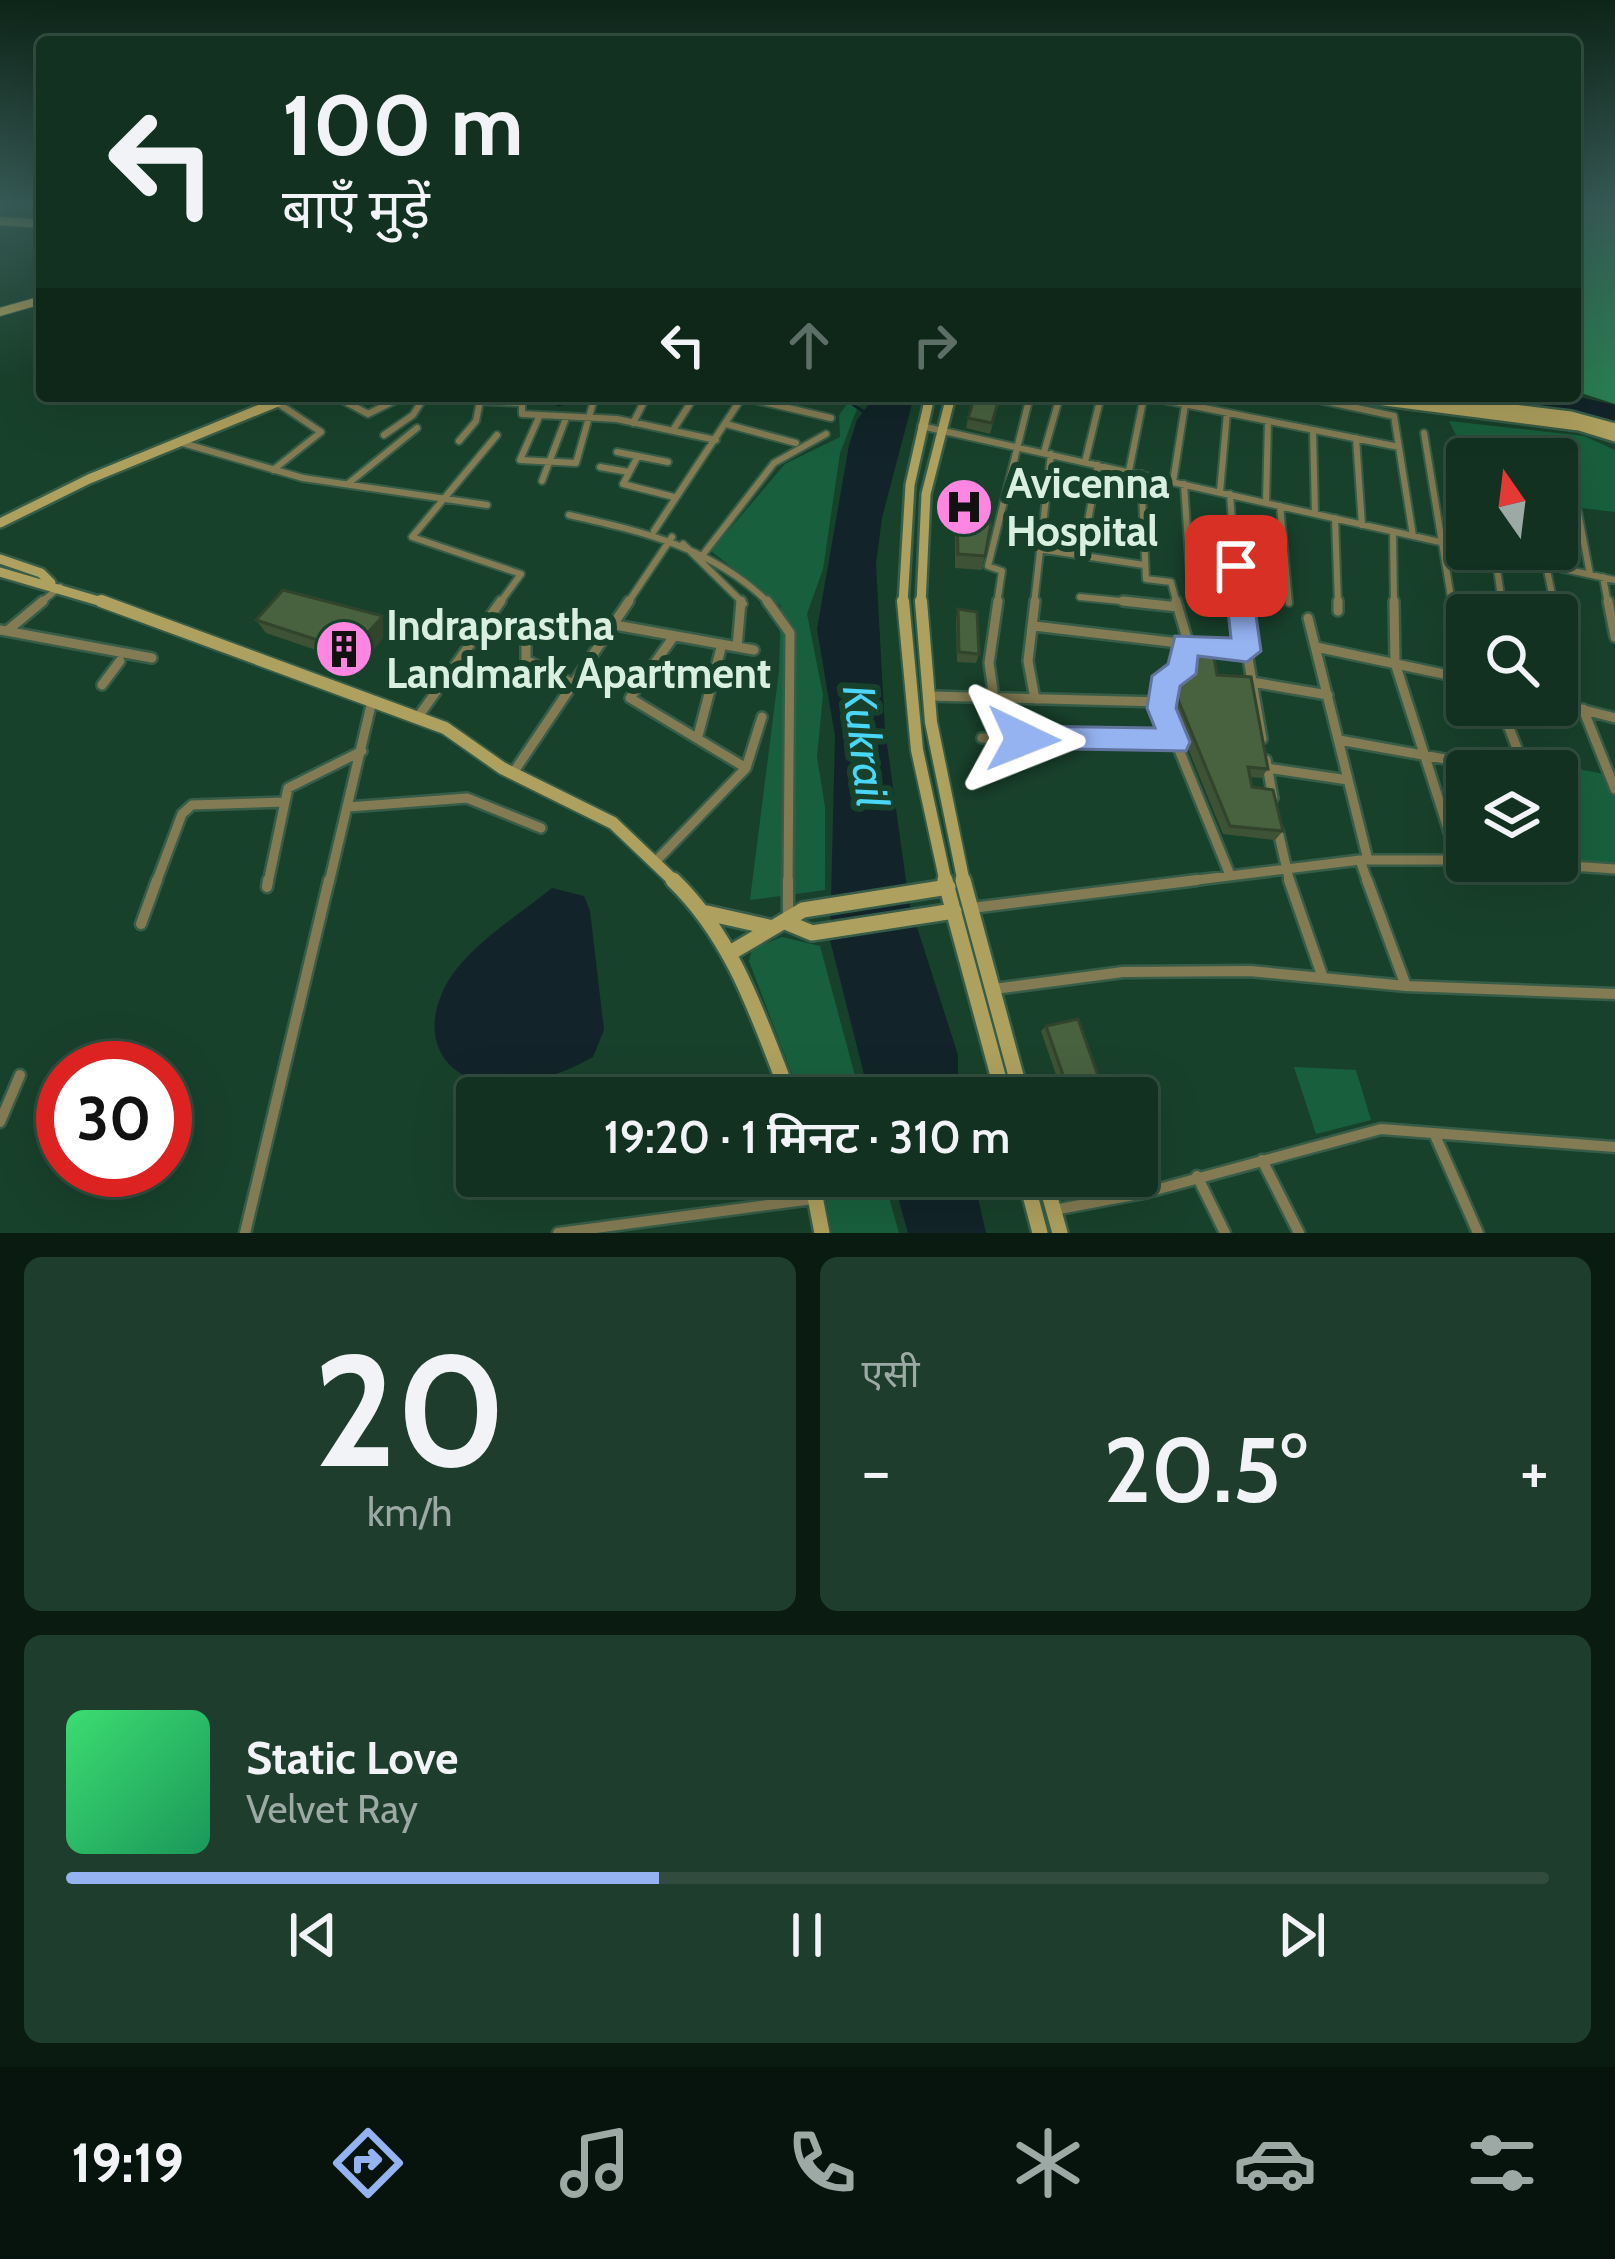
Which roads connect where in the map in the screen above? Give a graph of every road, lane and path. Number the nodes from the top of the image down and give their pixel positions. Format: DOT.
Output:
graph roads {
  1 [pos="36,302"];
  2 [pos="0,312"];
  3 [pos="276,402"];
  4 [pos="346,402"];
  5 [pos="392,402"];
  6 [pos="421,402"];
  7 [pos="479,402"];
  8 [pos="514,402"];
  9 [pos="594,402"];
  10 [pos="644,402"];
  11 [pos="691,402"];
  12 [pos="740,402"];
  13 [pos="764,402"];
  14 [pos="928,402"];
  15 [pos="949,402"];
  16 [pos="1025,402"];
  17 [pos="1059,402"];
  18 [pos="1100,402"];
  19 [pos="1143,402"];
  20 [pos="1175,402"];
  21 [pos="1329,402"];
  22 [pos="1393,402"];
  23 [pos="1454,402"];
  24 [pos="1185,404"];
  25 [pos="1226,413"];
  26 [pos="539,416"];
  27 [pos="566,418"];
  28 [pos="593,418"];
  29 [pos="831,418"];
  30 [pos="1268,421"];
  31 [pos="633,423"];
  32 [pos="726,424"];
  33 [pos="921,426"];
  34 [pos="417,428"];
  35 [pos="673,430"];
  36 [pos="941,430"];
  37 [pos="1313,430"];
  38 [pos="1615,432"];
  39 [pos="1424,433"];
  40 [pos="826,434"];
  41 [pos="384,435"];
  42 [pos="497,435"];
  43 [pos="1356,438"];
  44 [pos="716,440"];
  45 [pos="458,441"];
  46 [pos="179,442"];
  47 [pos="796,443"];
  48 [pos="1013,446"];
  49 [pos="1399,447"];
  50 [pos="617,452"];
  51 [pos="1048,454"];
  52 [pos="638,456"];
  53 [pos="668,462"];
  54 [pos="1085,462"];
  55 [pos="549,463"];
  56 [pos="1098,465"];
  57 [pos="600,467"];
  58 [pos="273,470"];
  59 [pos="629,472"];
  60 [pos="1129,472"];
  61 [pos="1141,474"];
  62 [pos="542,481"];
  63 [pos="1179,483"];
  64 [pos="348,484"];
  65 [pos="1225,493"];
  66 [pos="445,496"];
  67 [pos="674,497"];
  68 [pos="1265,502"];
  69 [pos="487,506"];
  70 [pos="1280,506"];
  71 [pos="1578,512"];
  72 [pos="1315,514"];
  73 [pos="569,515"];
  74 [pos="1335,518"];
  75 [pos="1068,524"];
  76 [pos="1362,524"];
  77 [pos="0,527"];
  78 [pos="1087,527"];
  79 [pos="654,531"];
  80 [pos="1394,532"];
  81 [pos="1141,536"];
  82 [pos="1413,536"];
  83 [pos="677,539"];
  84 [pos="1445,543"];
  85 [pos="1037,549"];
  86 [pos="704,553"];
  87 [pos="0,559"];
  88 [pos="1144,565"];
  89 [pos="1571,570"];
  90 [pos="0,572"];
  91 [pos="1590,574"];
  92 [pos="1603,577"];
  93 [pos="1615,580"];
  94 [pos="55,585"];
  95 [pos="1191,588"];
  96 [pos="1452,594"];
  97 [pos="1080,597"];
  98 [pos="1289,603"];
  99 [pos="1178,607"];
  100 [pos="1338,611"];
  101 [pos="1308,618"];
  102 [pos="493,620"];
  103 [pos="615,625"];
  104 [pos="1034,626"];
  105 [pos="3,631"];
  106 [pos="674,636"];
  107 [pos="1615,637"];
  108 [pos="722,644"];
  109 [pos="1185,644"];
  110 [pos="737,647"];
  111 [pos="1316,647"];
  112 [pos="754,650"];
  113 [pos="1247,651"];
  114 [pos="152,658"];
  115 [pos="120,661"];
  116 [pos="1395,663"];
  117 [pos="1446,675"];
  118 [pos="1252,682"];
  119 [pos="102,685"];
  120 [pos="575,686"];
  121 [pos="1328,695"];
  122 [pos="928,696"];
  123 [pos="994,698"];
  124 [pos="1035,699"];
  125 [pos="372,701"];
  126 [pos="1162,702"];
  127 [pos="1578,708"];
  128 [pos="418,717"];
  129 [pos="762,717"];
  130 [pos="1615,718"];
  131 [pos="698,737"];
  132 [pos="982,738"];
  133 [pos="1339,740"];
  134 [pos="1175,742"];
  135 [pos="362,751"];
  136 [pos="1425,756"];
  137 [pos="1446,760"];
  138 [pos="746,768"];
  139 [pos="1268,768"];
  140 [pos="513,773"];
  141 [pos="1348,780"];
  142 [pos="1615,789"];
  143 [pos="285,802"];
  144 [pos="348,807"];
  145 [pos="1446,813"];
  146 [pos="541,828"];
  147 [pos="959,859"];
  148 [pos="940,860"];
  149 [pos="1364,860"];
  150 [pos="1446,860"];
  151 [pos="654,863"];
  152 [pos="1578,865"];
  153 [pos="1615,868"];
  154 [pos="1285,869"];
  155 [pos="1230,875"];
  156 [pos="267,887"];
  157 [pos="942,887"];
  158 [pos="956,911"];
  159 [pos="707,913"];
  160 [pos="788,923"];
  161 [pos="141,925"];
  162 [pos="770,927"];
  163 [pos="730,953"];
  164 [pos="1323,978"];
  165 [pos="1406,986"];
  166 [pos="992,989"];
  167 [pos="1615,994"];
  168 [pos="20,1075"];
  169 [pos="781,1077"];
  170 [pos="999,1077"];
  171 [pos="1016,1077"];
  172 [pos="0,1122"];
  173 [pos="1434,1133"];
  174 [pos="1615,1147"];
  175 [pos="1262,1160"];
  176 [pos="1197,1176"];
  177 [pos="1031,1197"];
  178 [pos="1050,1197"];
  179 [pos="817,1199"];
  180 [pos="1054,1210"];
  181 [pos="245,1233"];
  182 [pos="558,1233"];
  183 [pos="822,1233"];
  184 [pos="1040,1233"];
  185 [pos="1060,1233"];
  186 [pos="1225,1233"];
  187 [pos="1299,1233"];
  188 [pos="1478,1233"];
  1 -- 2 [label="street"];
  3 -- 46 [label="street"];
  3 -- 58 [label="street"];
  4 -- 5 [label="street"];
  6 -- 41 [label="street"];
  7 -- 45 [label="street"];
  8 -- 26 [label="street"];
  9 -- 28 [label="street"];
  10 -- 31 [label="street"];
  11 -- 35 [label="street"];
  12 -- 32 [label="street"];
  13 -- 29 [label="street"];
  14 -- 33 [label="street"];
  15 -- 36 [label="street"];
  16 -- 48 [label="street"];
  17 -- 51 [label="street"];
  18 -- 54 [label="street"];
  19 -- 60 [label="street"];
  20 -- 24 [label="street"];
  21 -- 49 [label="street"];
  22 -- 38 [label="street"];
  23 -- 38 [label="street"];
  24 -- 25 [label="street"];
  24 -- 63 [label="street"];
  25 -- 30 [label="street"];
  25 -- 65 [label="street"];
  26 -- 27 [label="street"];
  26 -- 55 [label="street"];
  27 -- 28 [label="street"];
  27 -- 55 [label="street"];
  28 -- 31 [label="street"];
  28 -- 55 [label="street"];
  30 -- 37 [label="street"];
  30 -- 68 [label="street"];
  31 -- 35 [label="street"];
  32 -- 44 [label="street"];
  32 -- 47 [label="street"];
  33 -- 36 [label="street"];
  33 -- 148 [label="street"];
  34 -- 64 [label="street"];
  35 -- 44 [label="street"];
  36 -- 48 [label="street"];
  36 -- 122 [label="street"];
  37 -- 43 [label="street"];
  37 -- 72 [label="street"];
  39 -- 84 [label="street"];
  40 -- 86 [label="street"];
  42 -- 66 [label="street"];
  43 -- 49 [label="street"];
  43 -- 76 [label="street"];
  44 -- 67 [label="street"];
  46 -- 58 [label="street"];
  46 -- 77 [label="street"];
  48 -- 51 [label="street"];
  48 -- 123 [label="street"];
  49 -- 82 [label="street"];
  50 -- 52 [label="street"];
  51 -- 54 [label="street"];
  51 -- 85 [label="street"];
  52 -- 53 [label="street"];
  52 -- 59 [label="street"];
  54 -- 56 [label="street"];
  55 -- 62 [label="street"];
  56 -- 60 [label="street"];
  56 -- 78 [label="street"];
  57 -- 59 [label="street"];
  58 -- 64 [label="street"];
  59 -- 67 [label="street"];
  60 -- 61 [label="street"];
  61 -- 63 [label="street"];
  61 -- 81 [label="street"];
  63 -- 65 [label="street"];
  63 -- 95 [label="street"];
  64 -- 66 [label="street"];
  65 -- 68 [label="street"];
  65 -- 113 [label="street"];
  66 -- 69 [label="street"];
  66 -- 102 [label="street"];
  67 -- 79 [label="street"];
  68 -- 70 [label="street"];
  70 -- 72 [label="street"];
  70 -- 98 [label="street"];
  71 -- 91 [label="street"];
  72 -- 74 [label="street"];
  73 -- 79 [label="street"];
  74 -- 76 [label="street"];
  74 -- 100 [label="street"];
  75 -- 78 [label="street"];
  76 -- 80 [label="street"];
  78 -- 81 [label="street"];
  79 -- 83 [label="street"];
  80 -- 82 [label="street"];
  80 -- 116 [label="street"];
  81 -- 88 [label="street"];
  82 -- 84 [label="street"];
  83 -- 86 [label="street"];
  83 -- 103 [label="street"];
  83 -- 110 [label="street"];
  84 -- 96 [label="street"];
  85 -- 88 [label="street"];
  85 -- 104 [label="street"];
  86 -- 160 [label="street"];
  87 -- 94 [label="street"];
  88 -- 99 [label="street"];
  89 -- 91 [label="street"];
  90 -- 94 [label="street"];
  91 -- 92 [label="street"];
  92 -- 93 [label="street"];
  92 -- 107 [label="street"];
  94 -- 105 [label="street"];
  94 -- 125 [label="street"];
  97 -- 99 [label="street"];
  99 -- 109 [label="street"];
  101 -- 111 [label="street"];
  102 -- 120 [label="street"];
  102 -- 128 [label="street"];
  103 -- 106 [label="street"];
  103 -- 120 [label="street"];
  104 -- 109 [label="street"];
  104 -- 124 [label="street"];
  105 -- 114 [label="street"];
  106 -- 108 [label="street"];
  106 -- 131 [label="street"];
  108 -- 110 [label="street"];
  108 -- 131 [label="street"];
  109 -- 113 [label="street"];
  109 -- 126 [label="street"];
  110 -- 112 [label="street"];
  111 -- 116 [label="street"];
  111 -- 121 [label="street"];
  113 -- 118 [label="street"];
  115 -- 119 [label="street"];
  116 -- 117 [label="street"];
  116 -- 136 [label="street"];
  118 -- 121 [label="street"];
  118 -- 139 [label="street"];
  120 -- 140 [label="street"];
  121 -- 133 [label="street"];
  122 -- 123 [label="street"];
  122 -- 147 [label="street"];
  123 -- 124 [label="street"];
  124 -- 126 [label="street"];
  125 -- 128 [label="street"];
  125 -- 135 [label="street"];
  126 -- 134 [label="street"];
  127 -- 130 [label="street"];
  127 -- 142 [label="street"];
  128 -- 140 [label="street"];
  129 -- 138 [label="street"];
  131 -- 138 [label="street"];
  132 -- 134 [label="street"];
  133 -- 136 [label="street"];
  133 -- 141 [label="street"];
  134 -- 155 [label="street"];
  135 -- 143 [label="street"];
  135 -- 144 [label="street"];
  136 -- 137 [label="street"];
  136 -- 145 [label="street"];
  138 -- 151 [label="street"];
  139 -- 141 [label="street"];
  139 -- 154 [label="street"];
  140 -- 151 [label="street"];
  141 -- 149 [label="street"];
  143 -- 156 [label="street"];
  143 -- 161 [label="street"];
  144 -- 146 [label="street"];
  144 -- 181 [label="street"];
  147 -- 148 [label="street"];
  147 -- 158 [label="street"];
  148 -- 157 [label="street"];
  149 -- 150 [label="street"];
  149 -- 154 [label="street"];
  149 -- 165 [label="street"];
  151 -- 159 [label="street"];
  152 -- 153 [label="street"];
  154 -- 155 [label="street"];
  154 -- 164 [label="street"];
  155 -- 158 [label="street"];
  157 -- 158 [label="street"];
  157 -- 160 [label="street"];
  158 -- 160 [label="street"];
  158 -- 166 [label="street"];
  158 -- 170 [label="street"];
  159 -- 162 [label="street"];
  159 -- 163 [label="street"];
  160 -- 162 [label="street"];
  162 -- 163 [label="street"];
  163 -- 169 [label="street"];
  164 -- 165 [label="street"];
  164 -- 166 [label="street"];
  165 -- 167 [label="street"];
  166 -- 171 [label="street"];
  168 -- 172 [label="street"];
  173 -- 174 [label="street"];
  173 -- 175 [label="street"];
  173 -- 188 [label="street"];
  175 -- 176 [label="street"];
  175 -- 187 [label="street"];
  176 -- 180 [label="street"];
  176 -- 186 [label="street"];
  177 -- 184 [label="street"];
  178 -- 180 [label="street"];
  179 -- 182 [label="street"];
  179 -- 183 [label="street"];
  180 -- 185 [label="street"];
}
